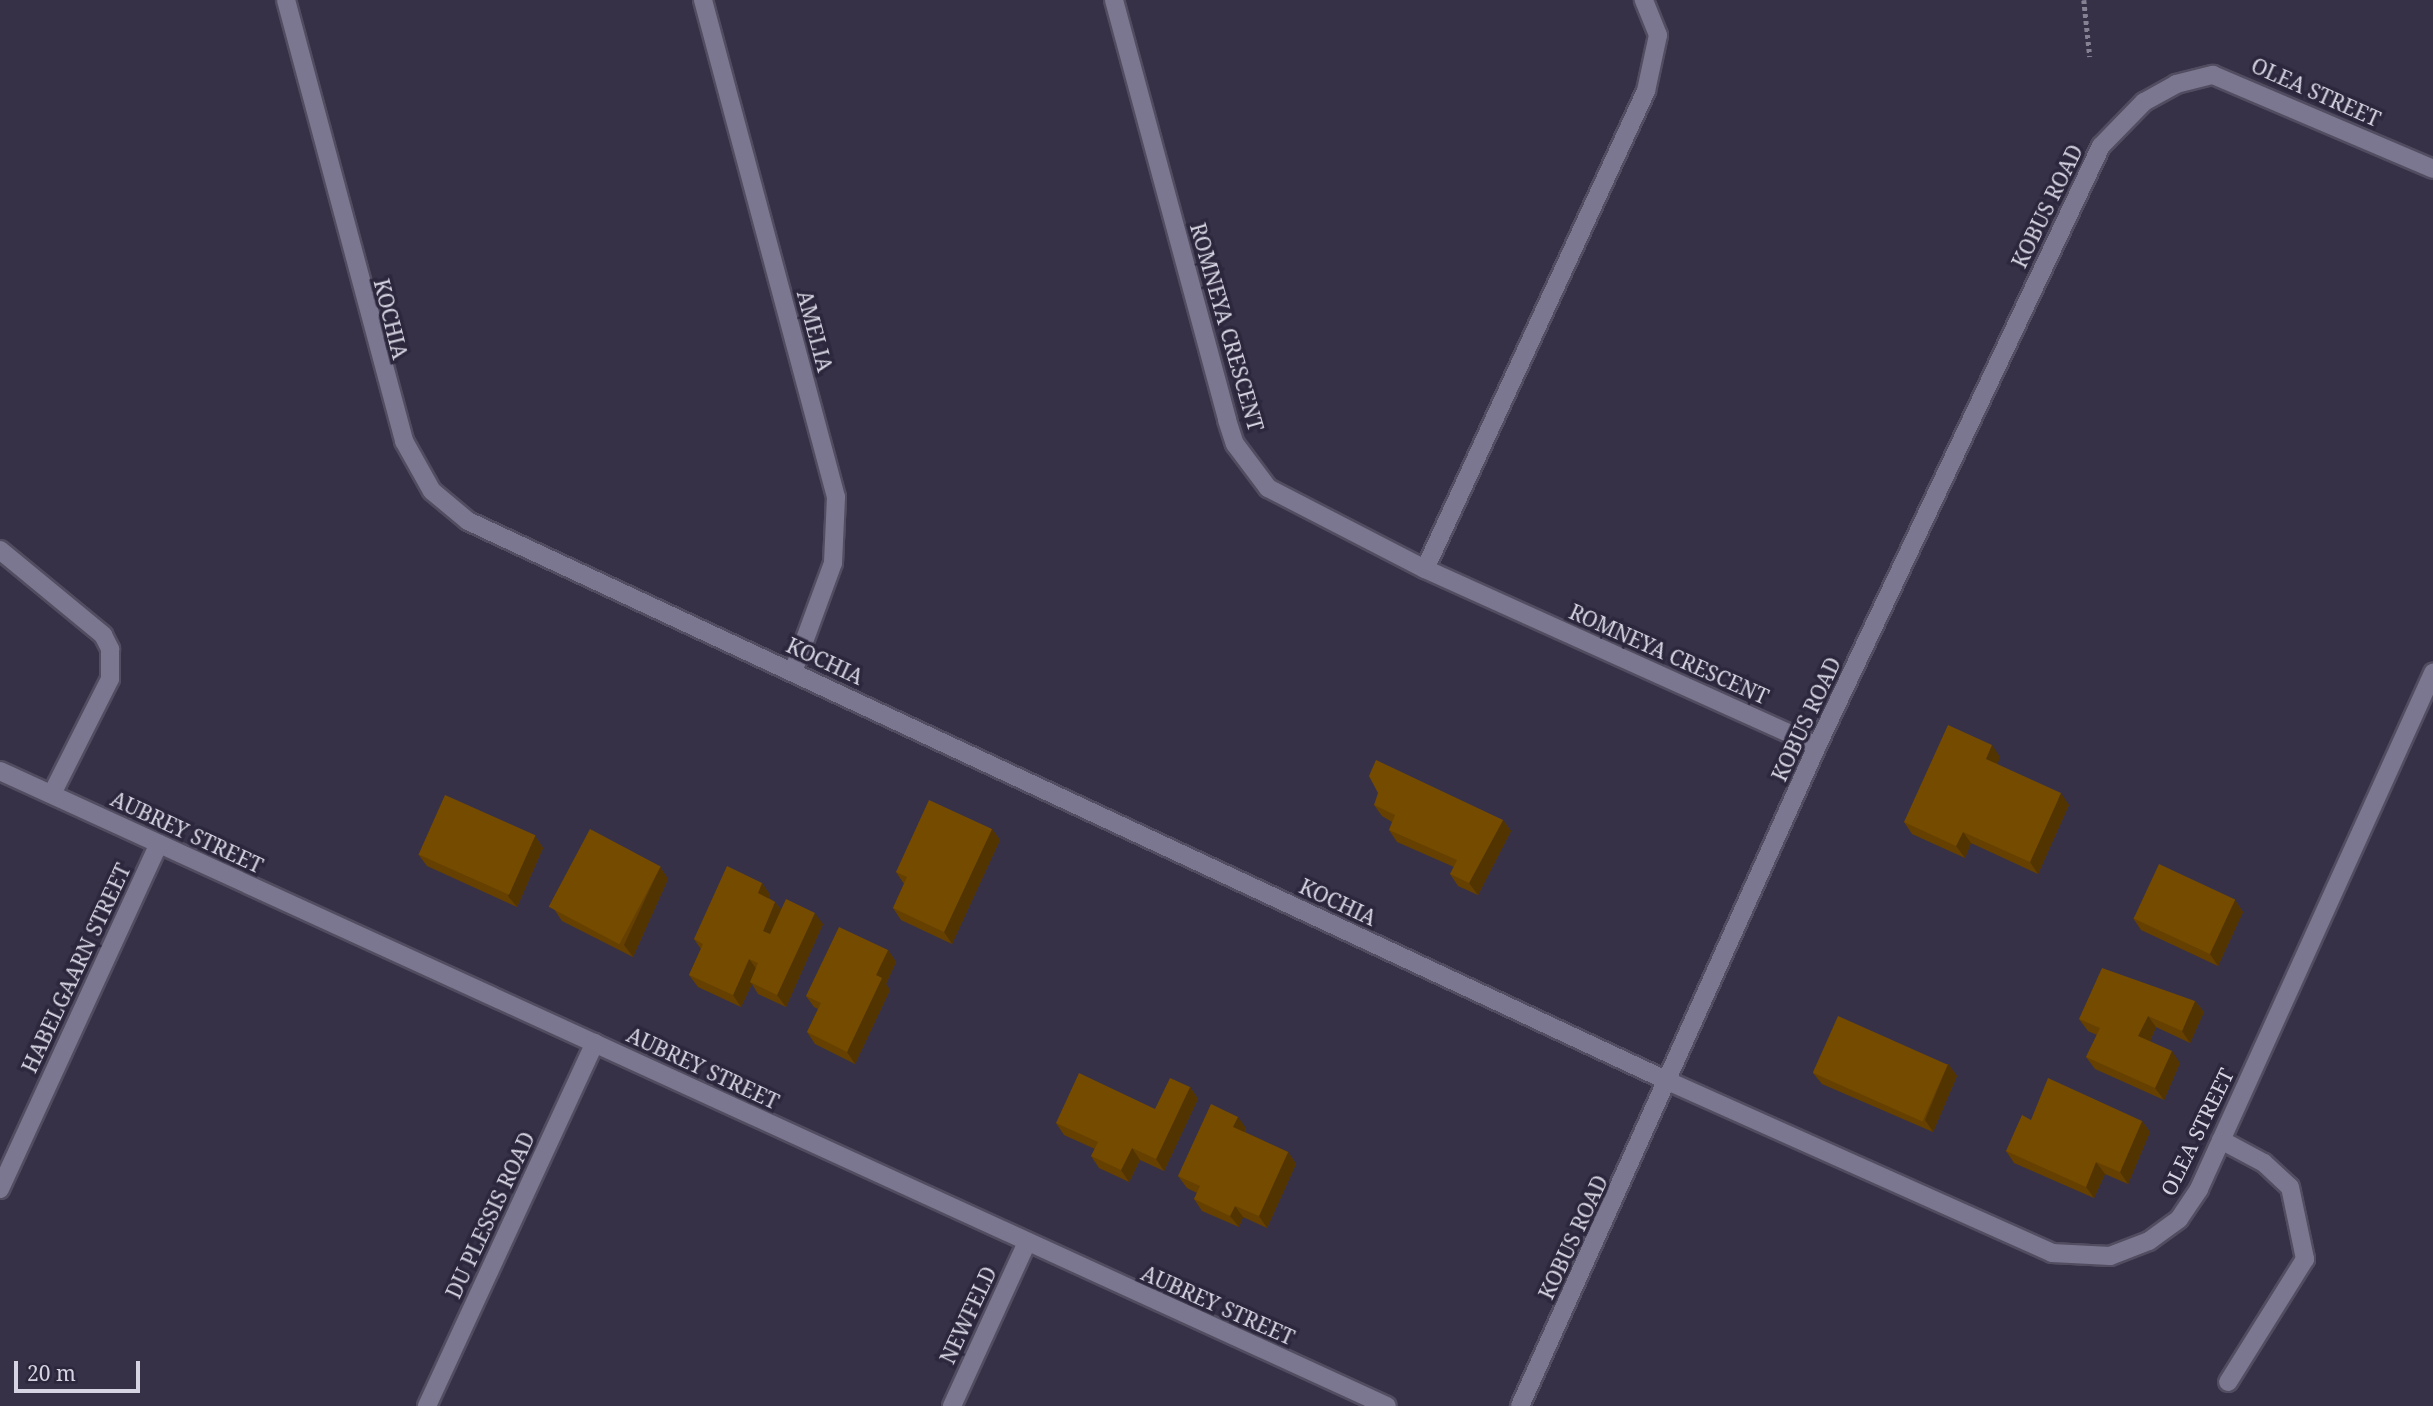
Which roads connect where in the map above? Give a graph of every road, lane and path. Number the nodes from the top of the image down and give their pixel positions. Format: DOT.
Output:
graph roads {
  1 [pos="286,0"];
  2 [pos="703,0"];
  3 [pos="1114,0"];
  4 [pos="1644,0"];
  5 [pos="2084,0"];
  6 [pos="2090,57"];
  7 [pos="2176,84"];
  8 [pos="2433,169"];
  9 [pos="0,550"];
  10 [pos="1425,569"];
  11 [pos="793,672"];
  12 [pos="2433,673"];
  13 [pos="1818,746"];
  14 [pos="0,771"];
  15 [pos="52,794"];
  16 [pos="159,844"];
  17 [pos="595,1043"];
  18 [pos="1670,1082"];
  19 [pos="2221,1140"];
  20 [pos="0,1189"];
  21 [pos="1026,1244"];
  22 [pos="2228,1382"];
  23 [pos="427,1406"];
  24 [pos="952,1406"];
  25 [pos="1387,1406"];
  26 [pos="1520,1406"];
  1 -- 11 [label="street, KOCHIA"];
  2 -- 11 [label="street, AMELIA"];
  3 -- 10 [label="street, ROMNEYA CRESCENT"];
  4 -- 10 [label="street"];
  5 -- 6 [label="path"];
  7 -- 8 [label="street, OLEA STREET"];
  7 -- 13 [label="street, KOBUS ROAD"];
  9 -- 15 [label="street"];
  10 -- 13 [label="street, ROMNEYA CRESCENT"];
  11 -- 18 [label="street, KOCHIA"];
  12 -- 19 [label="street, OLEA STREET"];
  13 -- 18 [label="street, KOBUS ROAD"];
  14 -- 15 [label="street, AUBREY STREET"];
  15 -- 16 [label="street, AUBREY STREET"];
  16 -- 17 [label="street, AUBREY STREET"];
  16 -- 20 [label="street, HABELGAARN STREET"];
  17 -- 21 [label="street, AUBREY STREET"];
  17 -- 23 [label="street, DU PLESSIS ROAD"];
  18 -- 19 [label="street, OLEA STREET"];
  18 -- 26 [label="street, KOBUS ROAD"];
  19 -- 22 [label="street"];
  21 -- 24 [label="street, NEWFELD"];
  21 -- 25 [label="street, AUBREY STREET"];
}
